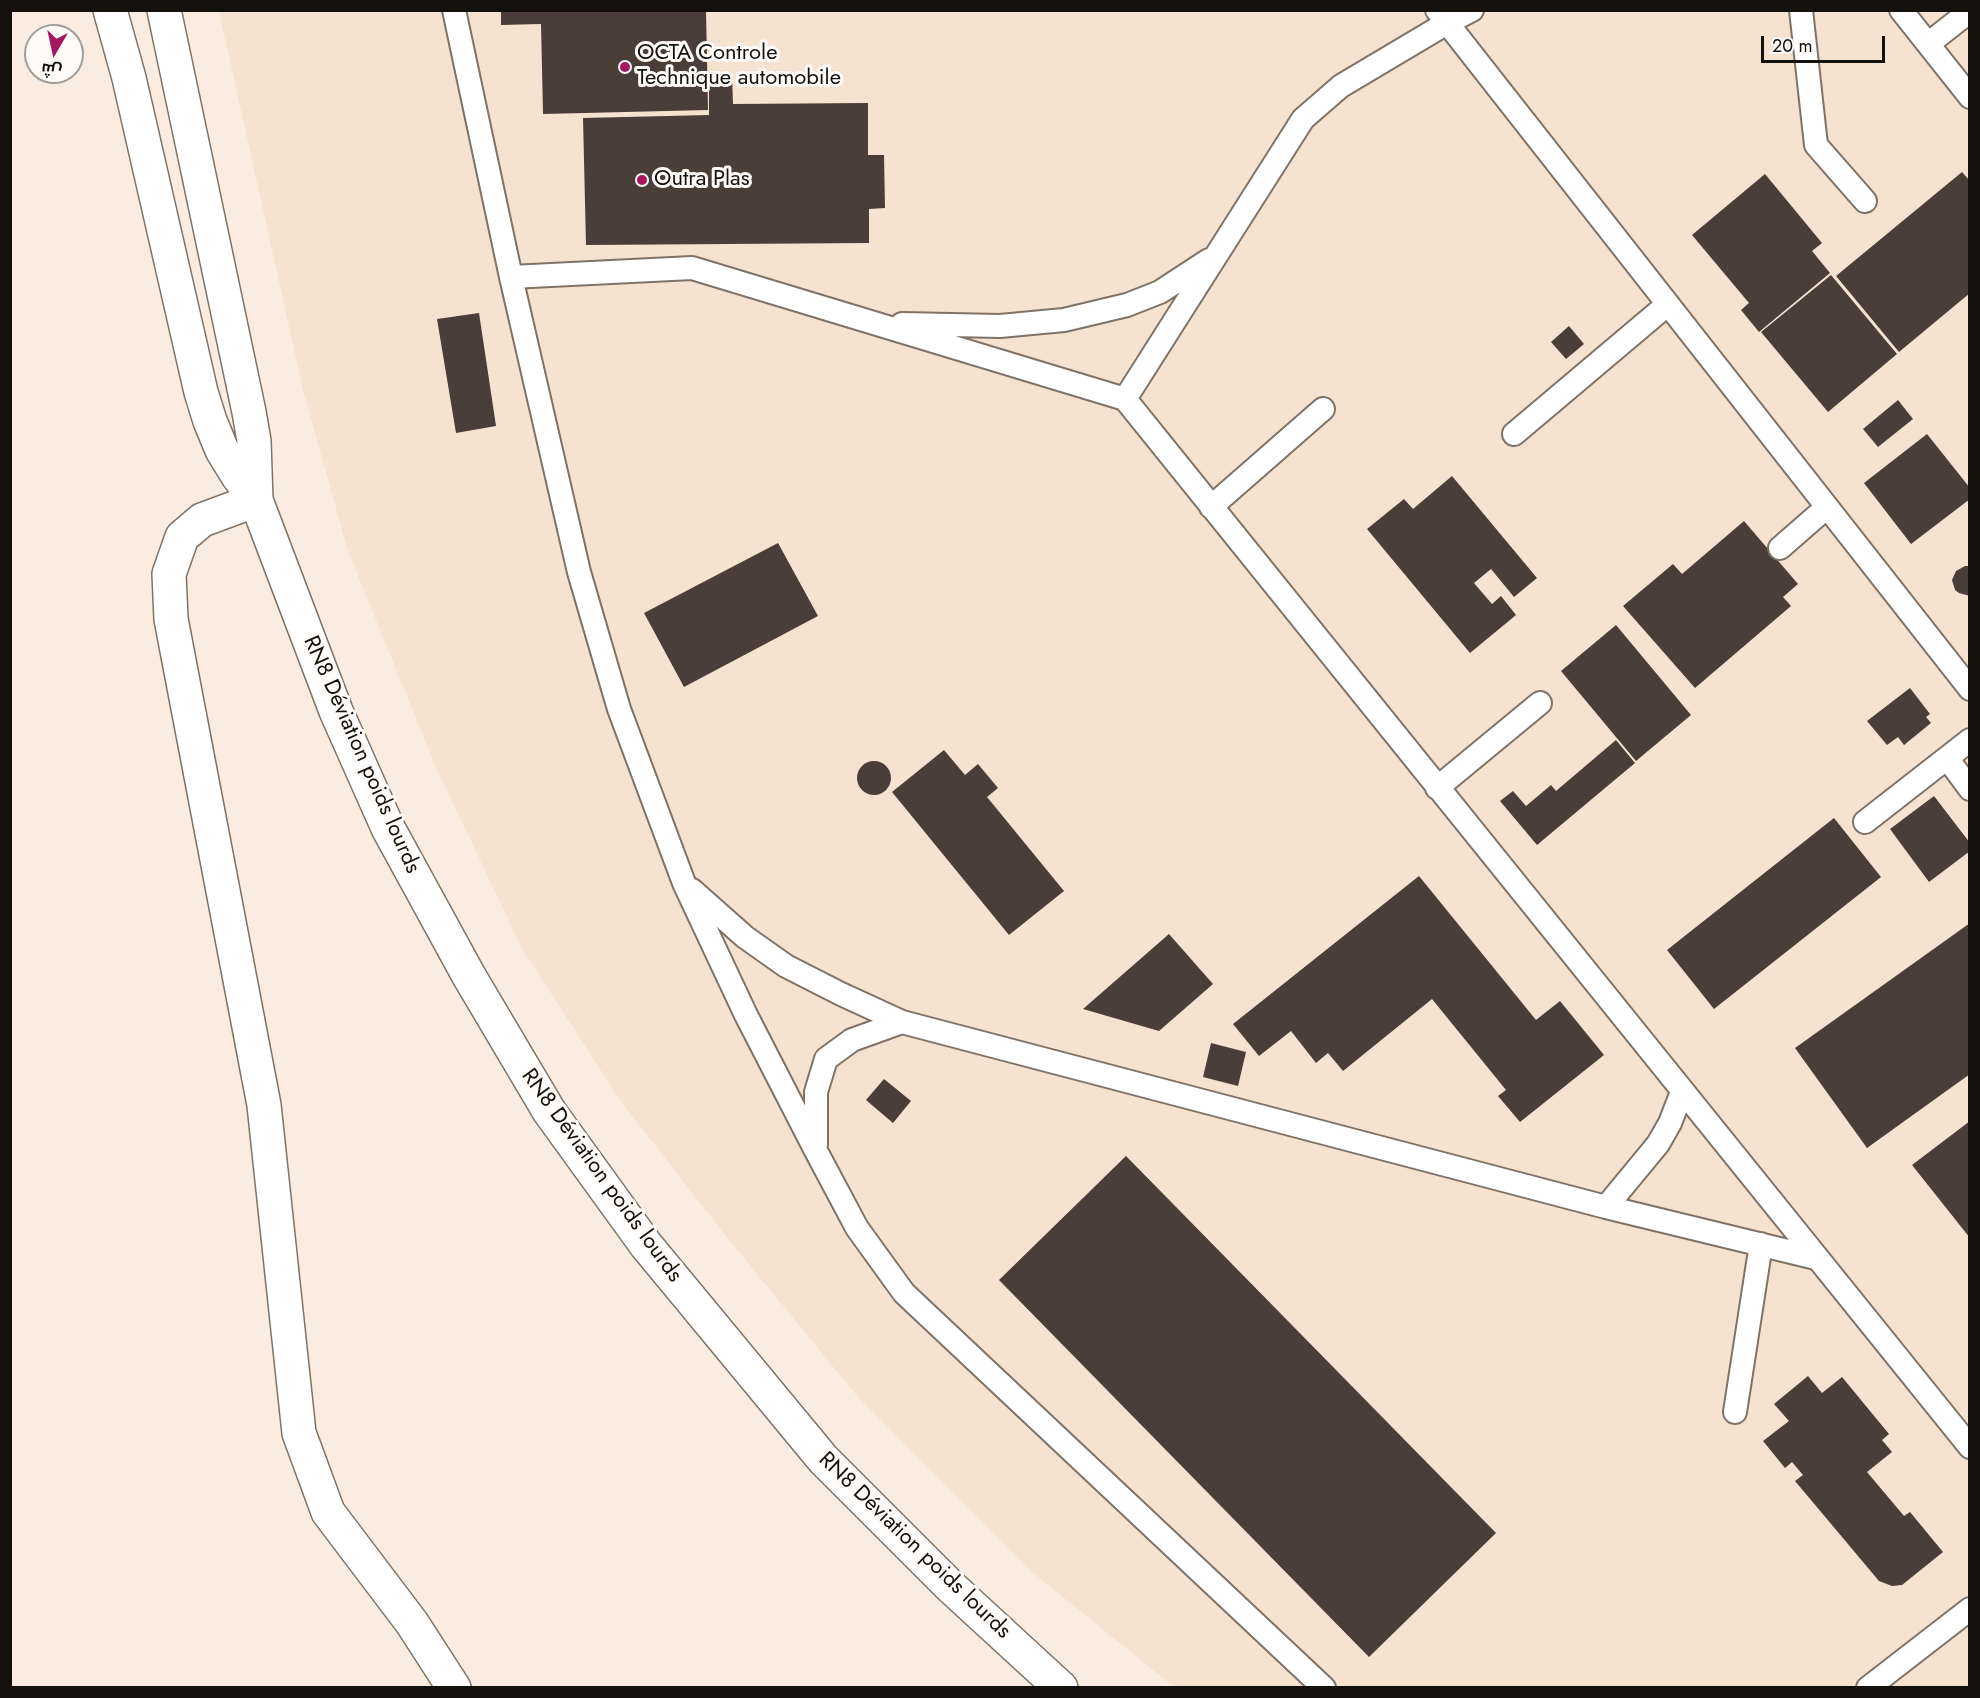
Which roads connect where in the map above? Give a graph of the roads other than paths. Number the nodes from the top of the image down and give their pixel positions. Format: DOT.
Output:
graph roads {
  1 [pos="110,10"];
  2 [pos="164,10"];
  3 [pos="454,10"];
  4 [pos="1472,10"];
  5 [pos="1801,10"];
  6 [pos="1901,10"];
  7 [pos="1970,11"];
  8 [pos="1442,17"];
  9 [pos="1928,44"];
  10 [pos="1970,97"];
  11 [pos="1865,201"];
  12 [pos="1214,257"];
  13 [pos="511,277"];
  14 [pos="1668,304"];
  15 [pos="873,324"];
  16 [pos="1125,399"];
  17 [pos="1323,409"];
  18 [pos="1514,434"];
  19 [pos="256,500"];
  20 [pos="1211,507"];
  21 [pos="1827,507"];
  22 [pos="1780,548"];
  23 [pos="1970,689"];
  24 [pos="1540,703"];
  25 [pos="1970,740"];
  26 [pos="1947,758"];
  27 [pos="1437,788"];
  28 [pos="1970,789"];
  29 [pos="1865,822"];
  30 [pos="684,883"];
  31 [pos="902,1022"];
  32 [pos="1682,1092"];
  33 [pos="816,1151"];
  34 [pos="1606,1207"];
  35 [pos="1761,1244"];
  36 [pos="1816,1258"];
  37 [pos="1735,1412"];
  38 [pos="1970,1447"];
  39 [pos="1970,1609"];
  40 [pos="454,1688"];
  41 [pos="1061,1688"];
  42 [pos="1324,1688"];
  43 [pos="1868,1688"];
  1 -- 19 [label="main road"];
  2 -- 19 [label="main road"];
  3 -- 13 [label="lane"];
  4 -- 8 [label="lane"];
  5 -- 11 [label="lane"];
  6 -- 9 [label="lane"];
  7 -- 9 [label="lane"];
  8 -- 12 [label="lane"];
  8 -- 14 [label="lane"];
  9 -- 10 [label="lane"];
  12 -- 15 [label="lane"];
  12 -- 16 [label="lane"];
  13 -- 15 [label="lane"];
  13 -- 30 [label="lane"];
  14 -- 18 [label="lane"];
  14 -- 21 [label="lane"];
  15 -- 16 [label="lane"];
  16 -- 20 [label="lane"];
  17 -- 20 [label="lane"];
  19 -- 40 [label="main road"];
  19 -- 41 [label="main road, RN8 Déviation poids lourds"];
  20 -- 27 [label="lane"];
  21 -- 22 [label="lane"];
  21 -- 23 [label="lane"];
  24 -- 27 [label="lane"];
  25 -- 26 [label="lane"];
  26 -- 28 [label="lane"];
  26 -- 29 [label="lane"];
  27 -- 32 [label="lane"];
  30 -- 31 [label="lane"];
  30 -- 33 [label="lane"];
  31 -- 33 [label="lane"];
  31 -- 34 [label="lane"];
  32 -- 34 [label="lane"];
  32 -- 36 [label="lane"];
  33 -- 42 [label="lane"];
  34 -- 35 [label="lane"];
  35 -- 36 [label="lane"];
  35 -- 37 [label="lane"];
  36 -- 38 [label="lane"];
  39 -- 43 [label="lane"];
}
